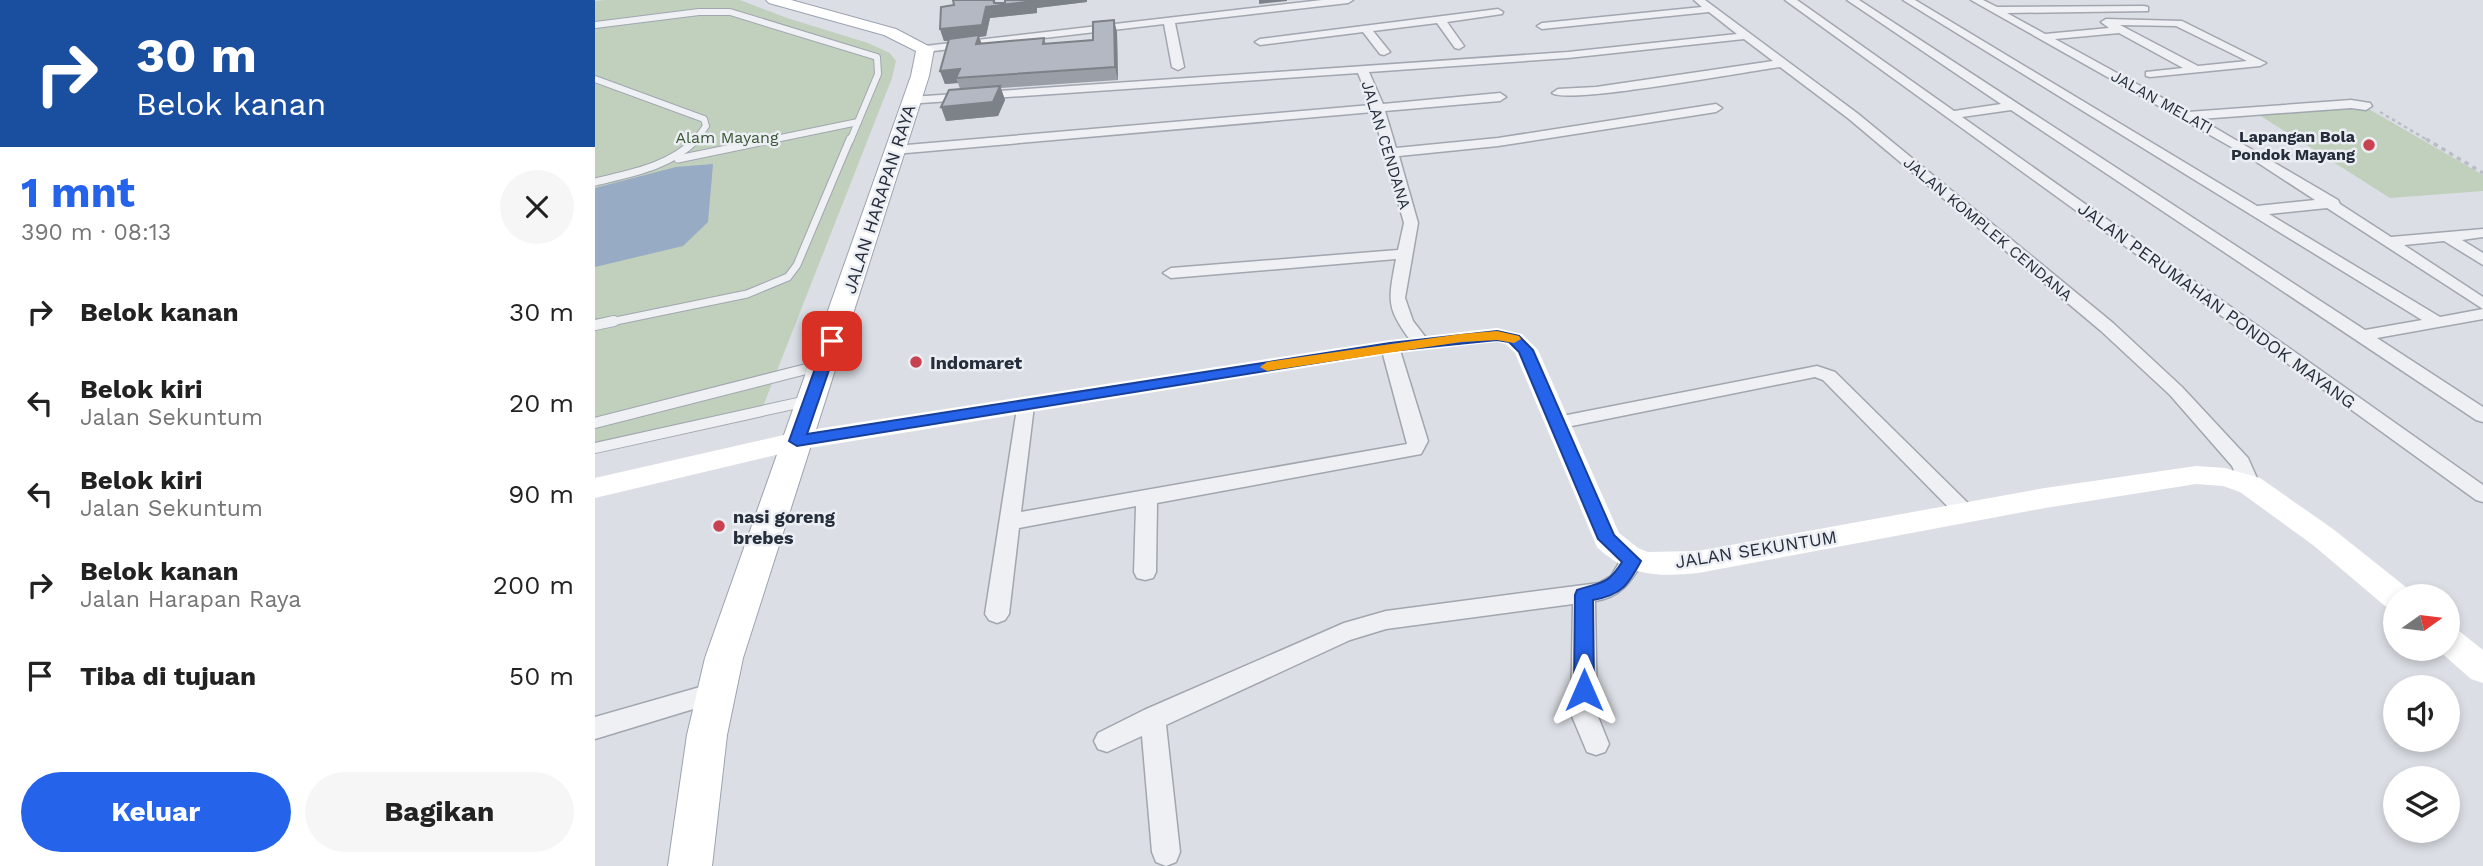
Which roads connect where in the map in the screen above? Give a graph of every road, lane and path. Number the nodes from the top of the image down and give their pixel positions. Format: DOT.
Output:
graph roads {
  1 [pos="774,0"];
  2 [pos="1227,0"];
  3 [pos="1348,0"];
  4 [pos="1792,0"];
  5 [pos="1852,0"];
  6 [pos="1908,0"];
  7 [pos="1976,0"];
  8 [pos="1705,4"];
  9 [pos="2144,9"];
  10 [pos="1997,10"];
  11 [pos="1498,12"];
  12 [pos="1230,15"];
  13 [pos="1341,17"];
  14 [pos="1440,20"];
  15 [pos="1169,21"];
  16 [pos="595,25"];
  17 [pos="1542,26"];
  18 [pos="1366,29"];
  19 [pos="2121,30"];
  20 [pos="1744,36"];
  21 [pos="2046,37"];
  22 [pos="1261,42"];
  23 [pos="1459,46"];
  24 [pos="925,49"];
  25 [pos="1384,52"];
  26 [pos="1781,63"];
  27 [pos="1178,67"];
  28 [pos="1359,68"];
  29 [pos="2196,70"];
  30 [pos="2150,74"];
  31 [pos="595,79"];
  32 [pos="1558,93"];
  33 [pos="1500,97"];
  34 [pos="911,102"];
  35 [pos="2013,106"];
  36 [pos="2366,106"];
  37 [pos="1378,107"];
  38 [pos="1716,108"];
  39 [pos="1951,115"];
  40 [pos="2189,116"];
  41 [pos="858,122"];
  42 [pos="895,150"];
  43 [pos="1389,153"];
  44 [pos="671,161"];
  45 [pos="2483,173"];
  46 [pos="595,182"];
  47 [pos="2333,203"];
  48 [pos="2255,211"];
  49 [pos="2483,233"];
  50 [pos="2446,236"];
  51 [pos="2391,242"];
  52 [pos="1404,254"];
  53 [pos="2483,260"];
  54 [pos="1171,273"];
  55 [pos="2483,286"];
  56 [pos="2459,288"];
  57 [pos="2483,304"];
  58 [pos="2483,314"];
  59 [pos="2435,321"];
  60 [pos="595,325"];
  61 [pos="2361,336"];
  62 [pos="1421,343"];
  63 [pos="1390,347"];
  64 [pos="824,365"];
  65 [pos="811,400"];
  66 [pos="1025,406"];
  67 [pos="2483,416"];
  68 [pos="595,423"];
  69 [pos="1557,423"];
  70 [pos="797,441"];
  71 [pos="595,448"];
  72 [pos="2250,485"];
  73 [pos="595,488"];
  74 [pos="2483,495"];
  75 [pos="1147,497"];
  76 [pos="1966,513"];
  77 [pos="1009,522"];
  78 [pos="1632,561"];
  79 [pos="1145,572"];
  80 [pos="2383,586"];
  81 [pos="1584,595"];
  82 [pos="997,614"];
  83 [pos="2461,651"];
  84 [pos="2483,669"];
  85 [pos="714,693"];
  86 [pos="1153,719"];
  87 [pos="595,728"];
  88 [pos="1107,741"];
  89 [pos="1596,744"];
  90 [pos="1166,852"];
  91 [pos="691,866"];
  1 -- 24 [label="main road"];
  2 -- 12 [label="street"];
  3 -- 13 [label="street"];
  4 -- 39 [label="street, JALAN PERUMAHAN PONDOK MAYANG"];
  5 -- 35 [label="street"];
  6 -- 48 [label="street"];
  7 -- 10 [label="street, JALAN MELATI"];
  8 -- 17 [label="street"];
  8 -- 20 [label="street, JALAN KOMPLEK CENDANA"];
  9 -- 10 [label="street"];
  10 -- 21 [label="street, JALAN MELATI"];
  11 -- 14 [label="street"];
  12 -- 13 [label="street"];
  12 -- 15 [label="street"];
  13 -- 18 [label="street"];
  13 -- 22 [label="street"];
  14 -- 18 [label="street"];
  14 -- 23 [label="street"];
  15 -- 24 [label="street"];
  15 -- 27 [label="street"];
  16 -- 41 [label="lane"];
  18 -- 25 [label="street"];
  19 -- 21 [label="street"];
  19 -- 29 [label="street"];
  19 -- 29 [label="street"];
  20 -- 26 [label="street, JALAN KOMPLEK CENDANA"];
  20 -- 28 [label="street"];
  21 -- 40 [label="street, JALAN MELATI"];
  24 -- 34 [label="main road, JALAN HARAPAN RAYA"];
  26 -- 32 [label="street"];
  26 -- 72 [label="street, JALAN KOMPLEK CENDANA"];
  28 -- 34 [label="street"];
  28 -- 37 [label="street, JALAN CENDANA"];
  29 -- 30 [label="street"];
  31 -- 44 [label="lane"];
  33 -- 37 [label="street"];
  34 -- 42 [label="main road, JALAN HARAPAN RAYA"];
  35 -- 39 [label="street"];
  35 -- 61 [label="street"];
  36 -- 40 [label="street"];
  36 -- 45 [label="path"];
  37 -- 42 [label="street"];
  37 -- 43 [label="street, JALAN CENDANA"];
  38 -- 43 [label="street"];
  39 -- 74 [label="street, JALAN PERUMAHAN PONDOK MAYANG"];
  40 -- 47 [label="street, JALAN MELATI"];
  41 -- 44 [label="lane"];
  41 -- 60 [label="lane"];
  42 -- 64 [label="main road, JALAN HARAPAN RAYA"];
  43 -- 52 [label="street, JALAN CENDANA"];
  44 -- 46 [label="lane"];
  47 -- 48 [label="street"];
  47 -- 51 [label="street, JALAN MELATI"];
  48 -- 59 [label="street"];
  49 -- 50 [label="street"];
  50 -- 51 [label="street"];
  50 -- 53 [label="street"];
  51 -- 56 [label="street, JALAN MELATI"];
  52 -- 54 [label="street"];
  52 -- 62 [label="street, JALAN CENDANA"];
  55 -- 56 [label="street"];
  56 -- 57 [label="street, JALAN MELATI"];
  58 -- 59 [label="street"];
  59 -- 61 [label="street"];
  61 -- 67 [label="street"];
  62 -- 63 [label="street"];
  62 -- 69 [label="street"];
  63 -- 66 [label="street"];
  63 -- 75 [label="street"];
  64 -- 65 [label="main road, JALAN HARAPAN RAYA"];
  64 -- 68 [label="lane"];
  65 -- 70 [label="main road, JALAN HARAPAN RAYA"];
  65 -- 71 [label="lane"];
  66 -- 70 [label="street"];
  66 -- 77 [label="street"];
  69 -- 76 [label="street"];
  69 -- 78 [label="street"];
  70 -- 73 [label="street"];
  70 -- 85 [label="main road, JALAN HARAPAN RAYA"];
  72 -- 76 [label="street, JALAN SEKUNTUM"];
  72 -- 80 [label="street, JALAN SEKUNTUM"];
  75 -- 77 [label="street"];
  75 -- 79 [label="street"];
  76 -- 78 [label="street, JALAN SEKUNTUM"];
  77 -- 82 [label="street"];
  78 -- 81 [label="street"];
  81 -- 86 [label="street"];
  81 -- 89 [label="street"];
  83 -- 84 [label="street"];
  85 -- 87 [label="street"];
  85 -- 91 [label="main road, JALAN HARAPAN RAYA"];
  86 -- 88 [label="street"];
  86 -- 90 [label="street"];
}
